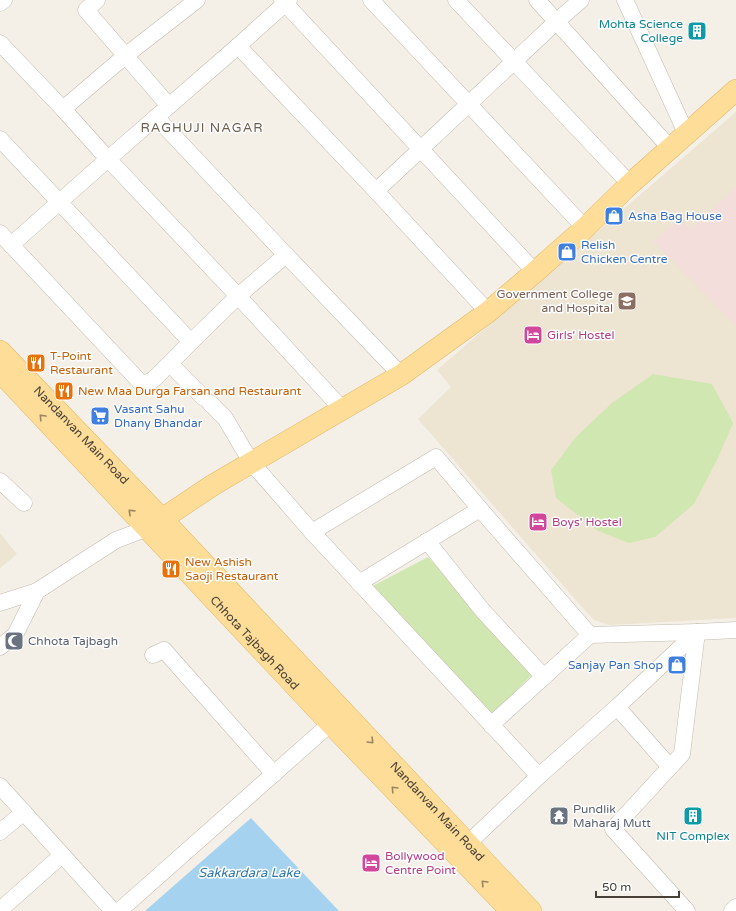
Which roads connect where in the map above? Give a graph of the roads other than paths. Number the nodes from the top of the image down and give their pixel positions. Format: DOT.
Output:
graph roads {
  1 [pos="4,0"];
  2 [pos="197,0"];
  3 [pos="371,0"];
  4 [pos="456,0"];
  5 [pos="537,0"];
  6 [pos="581,0"];
  7 [pos="625,0"];
  8 [pos="285,1"];
  9 [pos="0,3"];
  10 [pos="86,3"];
  11 [pos="556,22"];
  12 [pos="0,43"];
  13 [pos="238,46"];
  14 [pos="125,56"];
  15 [pos="514,62"];
  16 [pos="736,90"];
  17 [pos="469,103"];
  18 [pos="169,106"];
  19 [pos="64,109"];
  20 [pos="156,117"];
  21 [pos="686,133"];
  22 [pos="0,139"];
  23 [pos="670,148"];
  24 [pos="420,149"];
  25 [pos="108,159"];
  26 [pos="630,184"];
  27 [pos="376,191"];
  28 [pos="59,202"];
  29 [pos="584,228"];
  30 [pos="0,233"];
  31 [pos="11,245"];
  32 [pos="286,255"];
  33 [pos="535,272"];
  34 [pos="238,296"];
  35 [pos="488,312"];
  36 [pos="192,342"];
  37 [pos="0,351"];
  38 [pos="170,364"];
  39 [pos="401,375"];
  40 [pos="6,377"];
  41 [pos="344,410"];
  42 [pos="251,462"];
  43 [pos="0,481"];
  44 [pos="24,503"];
  45 [pos="480,509"];
  46 [pos="155,524"];
  47 [pos="312,532"];
  48 [pos="427,541"];
  49 [pos="359,583"];
  50 [pos="37,591"];
  51 [pos="0,603"];
  52 [pos="736,630"];
  53 [pos="697,632"];
  54 [pos="590,635"];
  55 [pos="0,647"];
  56 [pos="153,655"];
  57 [pos="544,677"];
  58 [pos="616,707"];
  59 [pos="337,718"];
  60 [pos="491,725"];
  61 [pos="670,766"];
  62 [pos="274,774"];
  63 [pos="539,776"];
  64 [pos="0,786"];
  65 [pos="24,812"];
  66 [pos="0,832"];
  67 [pos="463,849"];
  68 [pos="62,855"];
  69 [pos="736,907"];
  70 [pos="0,910"];
  71 [pos="113,911"];
  72 [pos="119,911"];
  73 [pos="511,911"];
  74 [pos="531,911"];
  75 [pos="687,911"];
  76 [pos="732,911"];
  1 -- 9 [label="street"];
  2 -- 14 [label="street"];
  3 -- 17 [label="street"];
  4 -- 15 [label="street"];
  5 -- 11 [label="street"];
  6 -- 11 [label="street"];
  7 -- 21 [label="street"];
  8 -- 13 [label="street"];
  8 -- 24 [label="street"];
  10 -- 14 [label="street"];
  11 -- 15 [label="street"];
  11 -- 23 [label="street"];
  12 -- 19 [label="street"];
  13 -- 18 [label="street"];
  13 -- 27 [label="street"];
  14 -- 18 [label="street"];
  14 -- 19 [label="street"];
  15 -- 17 [label="street"];
  15 -- 26 [label="street"];
  16 -- 21 [label="main road"];
  17 -- 24 [label="street"];
  17 -- 29 [label="street"];
  18 -- 20 [label="street"];
  19 -- 25 [label="street"];
  20 -- 25 [label="street"];
  20 -- 32 [label="street"];
  21 -- 23 [label="main road"];
  22 -- 28 [label="street"];
  23 -- 26 [label="main road"];
  24 -- 27 [label="street"];
  24 -- 33 [label="street"];
  25 -- 28 [label="street"];
  25 -- 34 [label="street"];
  26 -- 29 [label="main road"];
  27 -- 35 [label="street"];
  28 -- 31 [label="street"];
  28 -- 36 [label="street"];
  29 -- 33 [label="main road"];
  30 -- 31 [label="street"];
  31 -- 38 [label="street"];
  32 -- 34 [label="street"];
  32 -- 39 [label="street"];
  33 -- 35 [label="main road"];
  34 -- 36 [label="street"];
  34 -- 41 [label="street"];
  35 -- 39 [label="main road"];
  36 -- 38 [label="street"];
  37 -- 40 [label="main road, Nandanvan Main Road"];
  38 -- 42 [label="street"];
  39 -- 41 [label="main road"];
  40 -- 46 [label="main road, Nandanvan Main Road"];
  41 -- 42 [label="main road"];
  42 -- 46 [label="main road"];
  42 -- 47 [label="street"];
  43 -- 44 [label="street"];
  45 -- 47 [label="street"];
  45 -- 48 [label="street"];
  45 -- 54 [label="street"];
  46 -- 50 [label="street"];
  46 -- 59 [label="main road, Chhota Tajbagh Road"];
  47 -- 49 [label="street"];
  48 -- 49 [label="street"];
  48 -- 57 [label="street"];
  49 -- 60 [label="street"];
  50 -- 51 [label="street"];
  50 -- 55 [label="street"];
  52 -- 53 [label="street"];
  53 -- 54 [label="street"];
  53 -- 58 [label="street"];
  53 -- 61 [label="street"];
  54 -- 57 [label="street"];
  56 -- 62 [label="street"];
  57 -- 60 [label="street"];
  58 -- 61 [label="street"];
  58 -- 63 [label="street"];
  59 -- 62 [label="street"];
  59 -- 67 [label="main road, Nandanvan Main Road"];
  60 -- 63 [label="street"];
  61 -- 75 [label="street"];
  62 -- 72 [label="street"];
  63 -- 67 [label="street"];
  64 -- 65 [label="street"];
  65 -- 66 [label="street"];
  65 -- 68 [label="street"];
  73 -- 67 [label="main road, one-way"];
  67 -- 74 [label="main road, Nandanvan Main Road"];
  68 -- 70 [label="street"];
  68 -- 71 [label="street"];
  69 -- 76 [label="street"];
}
